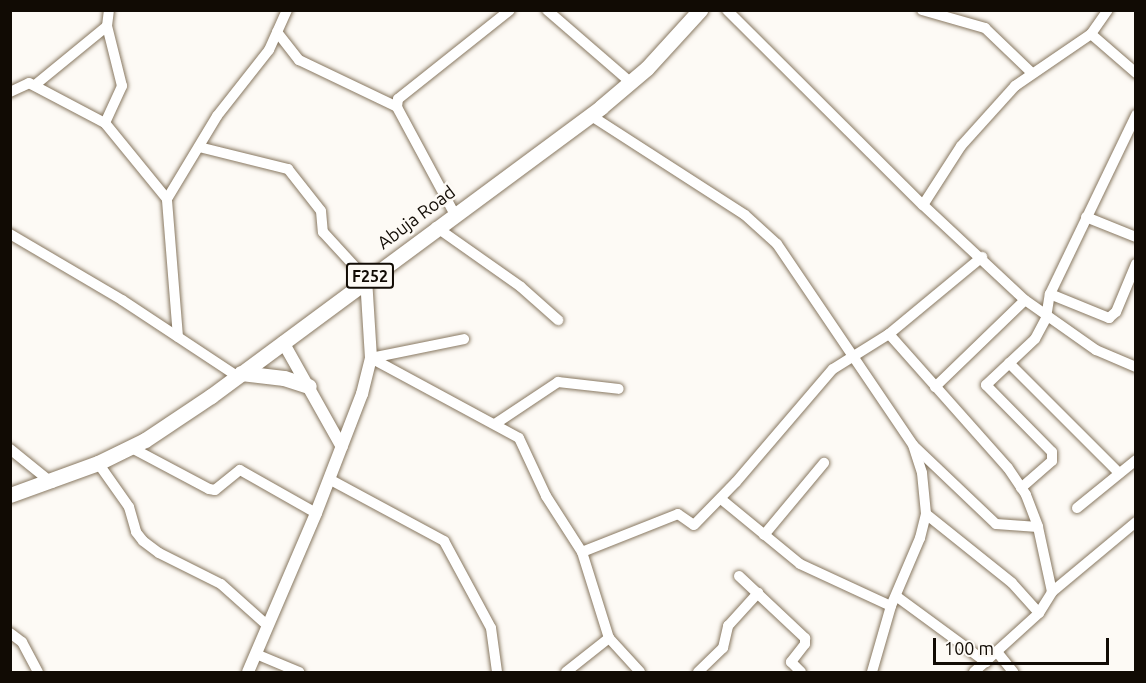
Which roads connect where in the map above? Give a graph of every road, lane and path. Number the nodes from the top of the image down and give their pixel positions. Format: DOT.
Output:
graph roads {
  1 [pos="109,10"];
  2 [pos="287,10"];
  3 [pos="510,10"];
  4 [pos="548,10"];
  5 [pos="700,10"];
  6 [pos="727,10"];
  7 [pos="922,10"];
  8 [pos="1108,10"];
  9 [pos="106,26"];
  10 [pos="277,32"];
  11 [pos="1091,34"];
  12 [pos="1032,73"];
  13 [pos="1136,73"];
  14 [pos="630,82"];
  15 [pos="35,85"];
  16 [pos="10,93"];
  17 [pos="397,107"];
  18 [pos="590,115"];
  19 [pos="1136,115"];
  20 [pos="105,123"];
  21 [pos="199,147"];
  22 [pos="167,199"];
  23 [pos="922,205"];
  24 [pos="454,213"];
  25 [pos="1086,217"];
  26 [pos="436,227"];
  27 [pos="10,234"];
  28 [pos="1136,237"];
  29 [pos="982,257"];
  30 [pos="1136,264"];
  31 [pos="366,279"];
  32 [pos="1050,294"];
  33 [pos="1025,300"];
  34 [pos="1047,318"];
  35 [pos="558,320"];
  36 [pos="889,334"];
  37 [pos="178,337"];
  38 [pos="464,339"];
  39 [pos="283,342"];
  40 [pos="856,356"];
  41 [pos="371,358"];
  42 [pos="1010,363"];
  43 [pos="1136,367"];
  44 [pos="239,375"];
  45 [pos="309,386"];
  46 [pos="935,387"];
  47 [pos="619,388"];
  48 [pos="495,424"];
  49 [pos="913,445"];
  50 [pos="130,447"];
  51 [pos="342,447"];
  52 [pos="10,449"];
  53 [pos="1136,460"];
  54 [pos="98,463"];
  55 [pos="824,463"];
  56 [pos="1119,473"];
  57 [pos="329,479"];
  58 [pos="52,483"];
  59 [pos="1022,488"];
  60 [pos="10,495"];
  61 [pos="721,499"];
  62 [pos="1077,508"];
  63 [pos="316,513"];
  64 [pos="926,514"];
  65 [pos="1136,522"];
  66 [pos="1038,528"];
  67 [pos="764,535"];
  68 [pos="582,552"];
  69 [pos="739,576"];
  70 [pos="1052,592"];
  71 [pos="758,593"];
  72 [pos="894,601"];
  73 [pos="1038,613"];
  74 [pos="268,626"];
  75 [pos="10,633"];
  76 [pos="609,638"];
  77 [pos="997,652"];
  78 [pos="256,654"];
  79 [pos="986,662"];
  80 [pos="38,672"];
  81 [pos="248,672"];
  82 [pos="299,672"];
  83 [pos="497,672"];
  84 [pos="566,672"];
  85 [pos="640,672"];
  86 [pos="698,672"];
  87 [pos="801,672"];
  88 [pos="872,672"];
  89 [pos="974,672"];
  90 [pos="1013,672"];
  1 -- 9 [label="street"];
  2 -- 10 [label="street"];
  3 -- 17 [label="street"];
  4 -- 14 [label="street"];
  5 -- 14 [label="main road, Abuja Road / F252"];
  6 -- 23 [label="street"];
  7 -- 12 [label="street"];
  8 -- 11 [label="street"];
  9 -- 15 [label="street"];
  9 -- 20 [label="street"];
  10 -- 17 [label="street"];
  10 -- 21 [label="street"];
  11 -- 12 [label="street"];
  11 -- 13 [label="street"];
  12 -- 23 [label="street"];
  14 -- 18 [label="main road, Abuja Road / F252"];
  15 -- 16 [label="street"];
  15 -- 20 [label="street"];
  17 -- 24 [label="street"];
  18 -- 24 [label="main road, Abuja Road / F252"];
  18 -- 40 [label="street"];
  19 -- 25 [label="street"];
  20 -- 22 [label="street"];
  21 -- 22 [label="street"];
  21 -- 31 [label="street"];
  22 -- 37 [label="street"];
  23 -- 29 [label="street"];
  24 -- 26 [label="main road, Abuja Road / F252"];
  25 -- 28 [label="street"];
  25 -- 32 [label="street"];
  26 -- 31 [label="main road, Abuja Road / F252"];
  26 -- 35 [label="street"];
  27 -- 37 [label="street"];
  29 -- 33 [label="street"];
  29 -- 36 [label="street"];
  30 -- 32 [label="street"];
  31 -- 39 [label="main road, Abuja Road / F252"];
  31 -- 41 [label="street"];
  32 -- 34 [label="street"];
  33 -- 34 [label="street"];
  33 -- 46 [label="street"];
  34 -- 42 [label="street"];
  34 -- 43 [label="street"];
  36 -- 40 [label="street"];
  36 -- 46 [label="street"];
  37 -- 44 [label="street"];
  38 -- 41 [label="street"];
  39 -- 44 [label="main road, Abuja Road / F252"];
  39 -- 45 [label="street"];
  40 -- 49 [label="street"];
  40 -- 61 [label="street"];
  41 -- 48 [label="street"];
  41 -- 51 [label="street"];
  42 -- 56 [label="street"];
  42 -- 59 [label="street"];
  44 -- 45 [label="main road"];
  44 -- 50 [label="main road, Abuja Road / F252"];
  45 -- 51 [label="street"];
  46 -- 59 [label="street"];
  47 -- 48 [label="street"];
  48 -- 68 [label="street"];
  49 -- 64 [label="street"];
  49 -- 66 [label="street"];
  50 -- 54 [label="main road, Abuja Road / F252"];
  50 -- 63 [label="street"];
  51 -- 57 [label="street"];
  52 -- 58 [label="street"];
  53 -- 56 [label="street"];
  54 -- 58 [label="main road, Abuja Road / F252"];
  54 -- 74 [label="street"];
  55 -- 67 [label="street"];
  56 -- 62 [label="street"];
  57 -- 63 [label="street"];
  57 -- 83 [label="street"];
  58 -- 60 [label="main road, Abuja Road / F252"];
  59 -- 66 [label="street"];
  61 -- 67 [label="street"];
  61 -- 68 [label="street"];
  63 -- 74 [label="street"];
  64 -- 72 [label="street"];
  64 -- 73 [label="street"];
  65 -- 70 [label="street"];
  66 -- 70 [label="street"];
  67 -- 72 [label="street"];
  68 -- 76 [label="street"];
  69 -- 71 [label="street"];
  70 -- 73 [label="street"];
  71 -- 86 [label="street"];
  71 -- 87 [label="street"];
  72 -- 79 [label="street"];
  72 -- 88 [label="street"];
  73 -- 77 [label="street"];
  74 -- 78 [label="street"];
  75 -- 80 [label="street"];
  76 -- 84 [label="street"];
  76 -- 85 [label="street"];
  77 -- 79 [label="street"];
  77 -- 90 [label="street"];
  78 -- 81 [label="street"];
  78 -- 82 [label="street"];
  79 -- 89 [label="street"];
}
